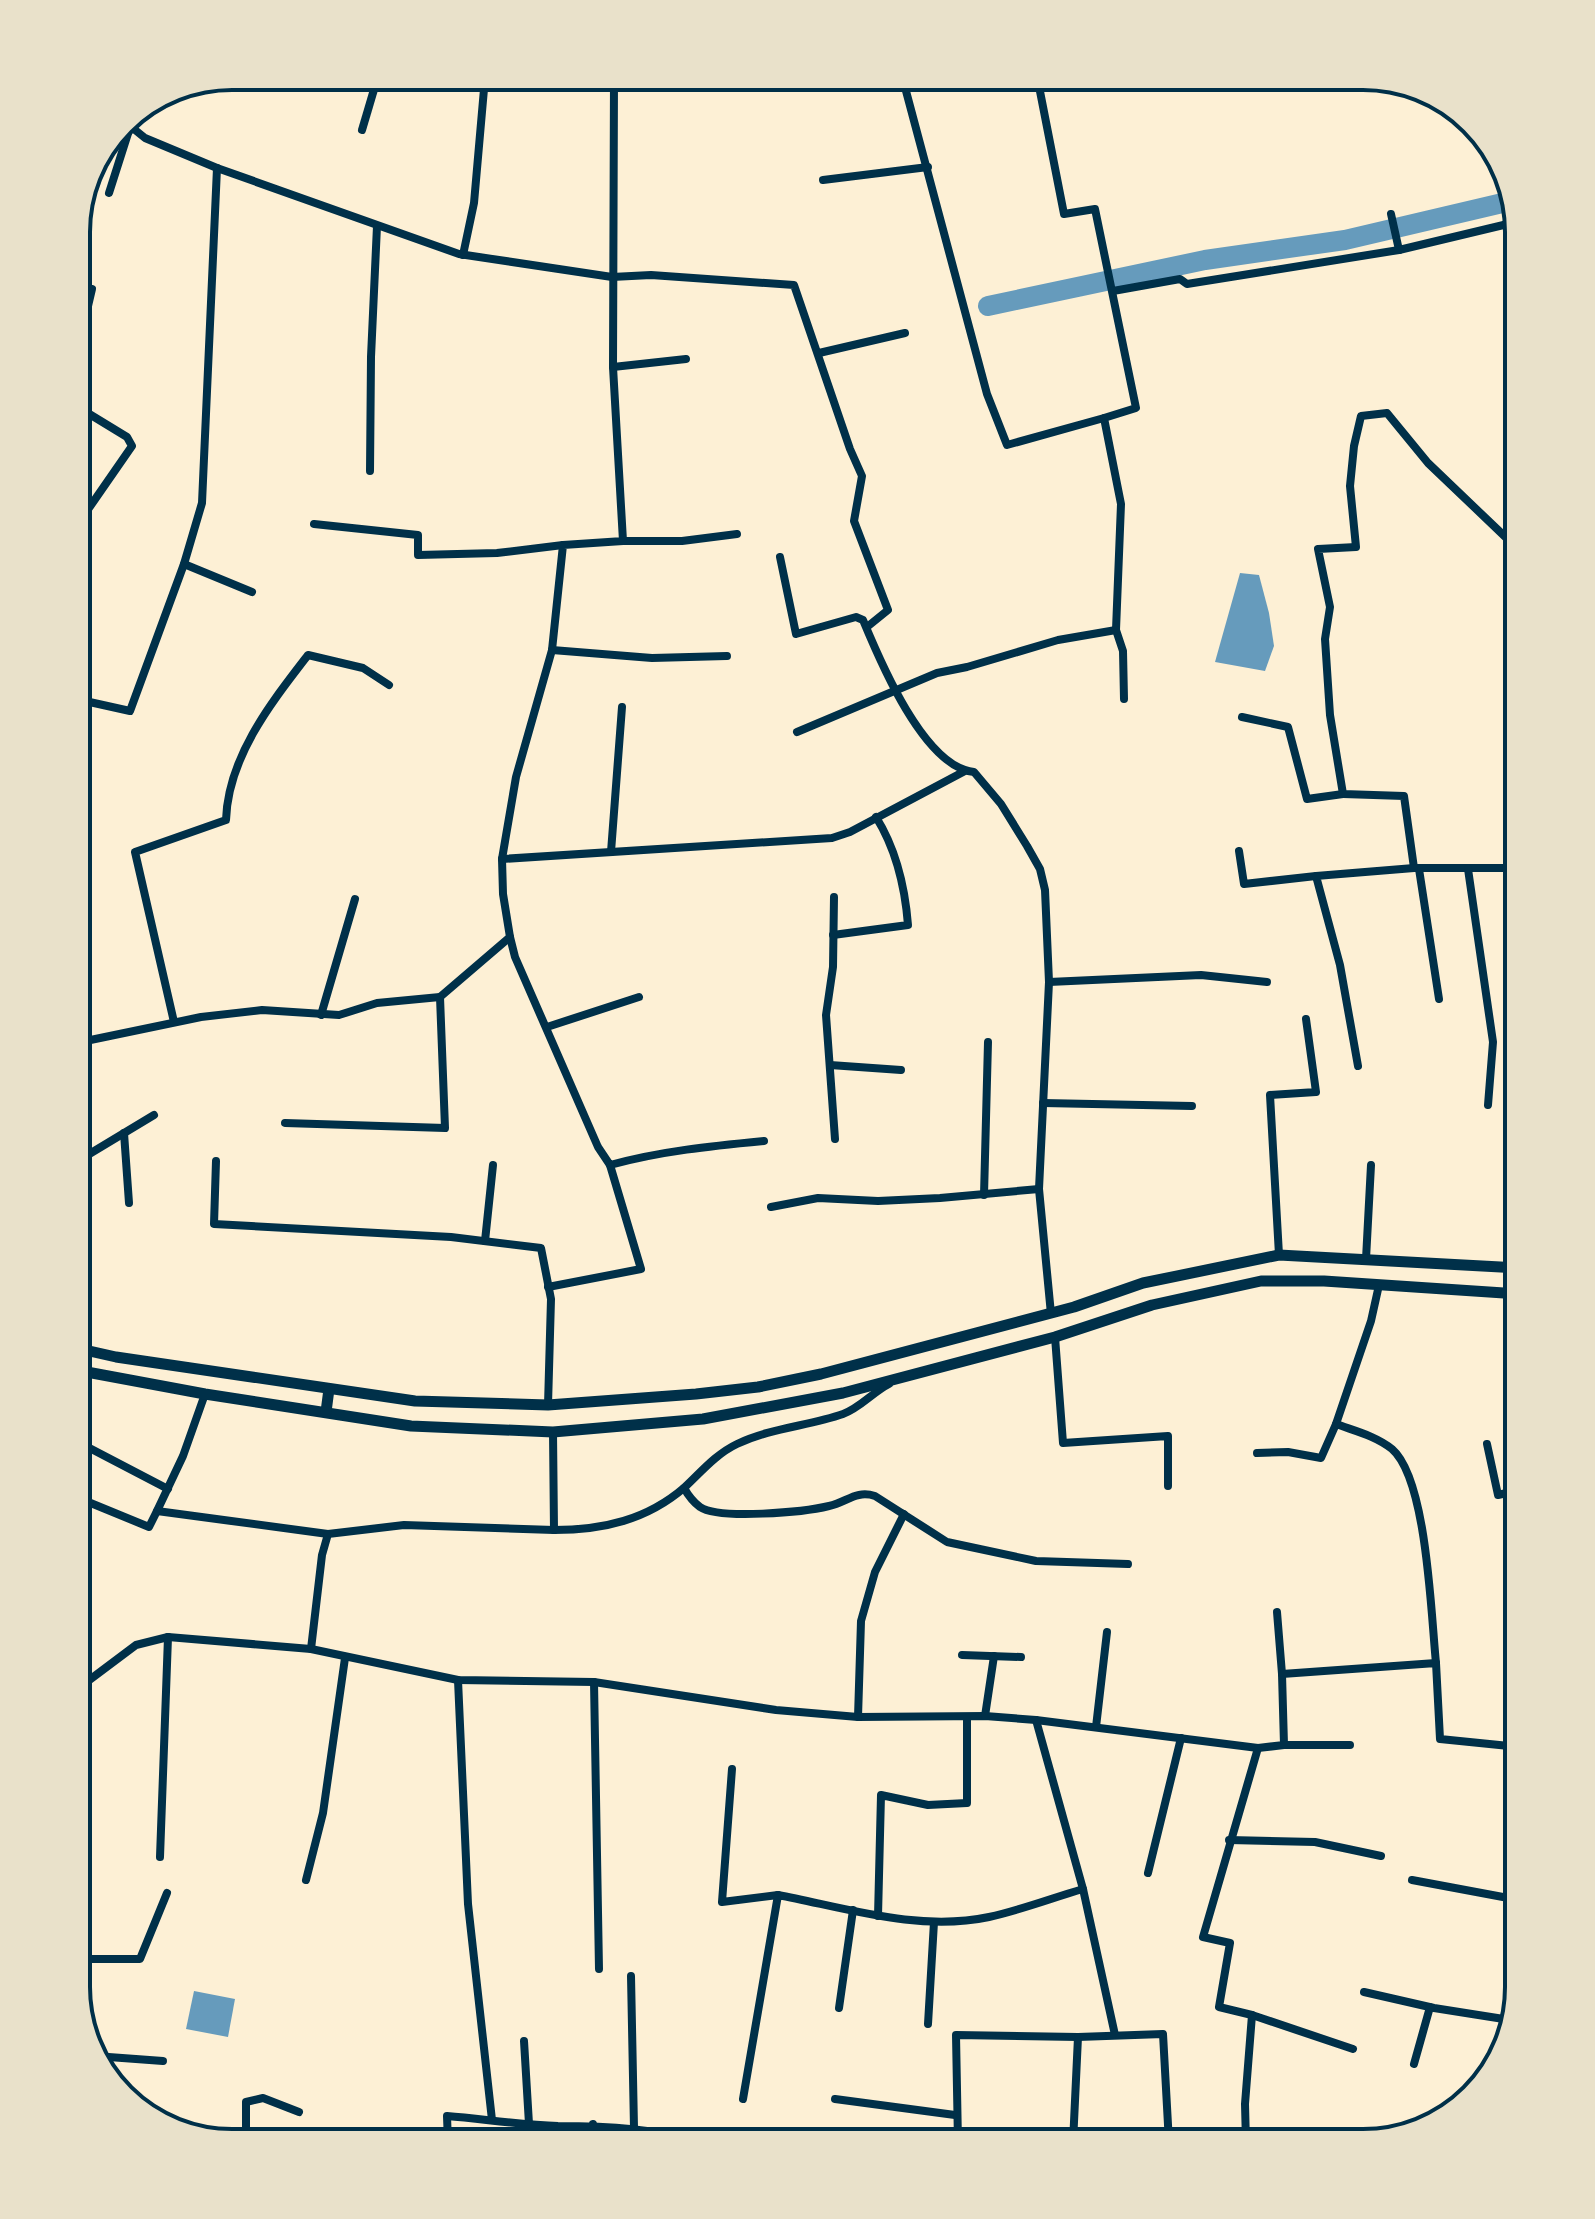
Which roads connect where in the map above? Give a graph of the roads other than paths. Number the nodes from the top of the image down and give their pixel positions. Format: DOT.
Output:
graph roads {
  1 [pos="374,90"];
  2 [pos="484,90"];
  3 [pos="614,90"];
  4 [pos="906,90"];
  5 [pos="1040,90"];
  6 [pos="134,128"];
  7 [pos="362,130"];
  8 [pos="123,140"];
  9 [pos="928,167"];
  10 [pos="217,168"];
  11 [pos="823,180"];
  12 [pos="109,193"];
  13 [pos="1391,217"];
  14 [pos="1505,225"];
  15 [pos="377,226"];
  16 [pos="1399,250"];
  17 [pos="463,255"];
  18 [pos="612,277"];
  19 [pos="92,289"];
  20 [pos="1113,290"];
  21 [pos="90,298"];
  22 [pos="905,333"];
  23 [pos="819,353"];
  24 [pos="686,359"];
  25 [pos="613,367"];
  26 [pos="90,414"];
  27 [pos="1104,418"];
  28 [pos="370,471"];
  29 [pos="90,507"];
  30 [pos="314,524"];
  31 [pos="737,534"];
  32 [pos="1505,537"];
  33 [pos="623,541"];
  34 [pos="563,545"];
  35 [pos="780,557"];
  36 [pos="184,564"];
  37 [pos="252,592"];
  38 [pos="867,627"];
  39 [pos="1116,630"];
  40 [pos="552,650"];
  41 [pos="727,656"];
  42 [pos="389,685"];
  43 [pos="894,691"];
  44 [pos="1124,699"];
  45 [pos="90,702"];
  46 [pos="622,707"];
  47 [pos="1242,717"];
  48 [pos="797,732"];
  49 [pos="965,771"];
  50 [pos="1343,794"];
  51 [pos="876,817"];
  52 [pos="1239,851"];
  53 [pos="611,852"];
  54 [pos="502,859"];
  55 [pos="1416,868"];
  56 [pos="1505,868"];
  57 [pos="1468,869"];
  58 [pos="1316,876"];
  59 [pos="834,897"];
  60 [pos="355,899"];
  61 [pos="833,935"];
  62 [pos="510,937"];
  63 [pos="1049,982"];
  64 [pos="1267,982"];
  65 [pos="440,997"];
  66 [pos="639,997"];
  67 [pos="1439,999"];
  68 [pos="321,1015"];
  69 [pos="1306,1019"];
  70 [pos="174,1022"];
  71 [pos="547,1027"];
  72 [pos="90,1040"];
  73 [pos="988,1042"];
  74 [pos="830,1065"];
  75 [pos="1358,1066"];
  76 [pos="901,1070"];
  77 [pos="1043,1103"];
  78 [pos="1488,1105"];
  79 [pos="1192,1106"];
  80 [pos="154,1115"];
  81 [pos="285,1123"];
  82 [pos="124,1133"];
  83 [pos="835,1139"];
  84 [pos="764,1141"];
  85 [pos="90,1154"];
  86 [pos="216,1161"];
  87 [pos="493,1165"];
  88 [pos="610,1165"];
  89 [pos="1371,1165"];
  90 [pos="1039,1189"];
  91 [pos="984,1195"];
  92 [pos="129,1203"];
  93 [pos="771,1207"];
  94 [pos="485,1241"];
  95 [pos="1279,1255"];
  96 [pos="1366,1259"];
  97 [pos="1432,1264"];
  98 [pos="1505,1267"];
  99 [pos="1379,1285"];
  100 [pos="548,1287"];
  101 [pos="1431,1287"];
  102 [pos="1505,1293"];
  103 [pos="1051,1314"];
  104 [pos="1055,1337"];
  105 [pos="90,1351"];
  106 [pos="90,1373"];
  107 [pos="908,1375"];
  108 [pos="329,1389"];
  109 [pos="205,1394"];
  110 [pos="548,1405"];
  111 [pos="326,1412"];
  112 [pos="1336,1424"];
  113 [pos="553,1432"];
  114 [pos="1487,1444"];
  115 [pos="90,1448"];
  116 [pos="1257,1453"];
  117 [pos="1168,1486"];
  118 [pos="684,1488"];
  119 [pos="168,1489"];
  120 [pos="1505,1493"];
  121 [pos="90,1503"];
  122 [pos="157,1511"];
  123 [pos="904,1514"];
  124 [pos="554,1530"];
  125 [pos="328,1534"];
  126 [pos="1128,1564"];
  127 [pos="1277,1612"];
  128 [pos="1107,1632"];
  129 [pos="168,1637"];
  130 [pos="311,1649"];
  131 [pos="962,1655"];
  132 [pos="994,1656"];
  133 [pos="1021,1657"];
  134 [pos="345,1658"];
  135 [pos="1436,1663"];
  136 [pos="1282,1674"];
  137 [pos="90,1680"];
  138 [pos="458,1680"];
  139 [pos="594,1682"];
  140 [pos="985,1716"];
  141 [pos="858,1717"];
  142 [pos="967,1718"];
  143 [pos="1036,1720"];
  144 [pos="1096,1727"];
  145 [pos="1181,1738"];
  146 [pos="1284,1745"];
  147 [pos="1350,1745"];
  148 [pos="1505,1746"];
  149 [pos="1258,1748"];
  150 [pos="732,1769"];
  151 [pos="1229,1840"];
  152 [pos="1381,1856"];
  153 [pos="160,1857"];
  154 [pos="1148,1873"];
  155 [pos="306,1880"];
  156 [pos="1412,1880"];
  157 [pos="1083,1889"];
  158 [pos="167,1893"];
  159 [pos="778,1895"];
  160 [pos="1505,1897"];
  161 [pos="853,1910"];
  162 [pos="878,1916"];
  163 [pos="934,1922"];
  164 [pos="90,1959"];
  165 [pos="599,1969"];
  166 [pos="631,1976"];
  167 [pos="1364,1992"];
  168 [pos="1430,2007"];
  169 [pos="839,2008"];
  170 [pos="1252,2015"];
  171 [pos="1501,2019"];
  172 [pos="928,2024"];
  173 [pos="1115,2035"];
  174 [pos="1078,2037"];
  175 [pos="524,2041"];
  176 [pos="1353,2049"];
  177 [pos="108,2057"];
  178 [pos="163,2061"];
  179 [pos="1414,2064"];
  180 [pos="743,2099"];
  181 [pos="835,2099"];
  182 [pos="299,2112"];
  183 [pos="955,2115"];
  184 [pos="492,2120"];
  185 [pos="529,2124"];
  186 [pos="593,2124"];
  187 [pos="634,2128"];
  188 [pos="246,2129"];
  189 [pos="447,2129"];
  190 [pos="594,2129"];
  191 [pos="639,2129"];
  192 [pos="956,2129"];
  193 [pos="1074,2129"];
  194 [pos="1168,2129"];
  195 [pos="1246,2129"];
  1 -- 7 [label="street"];
  2 -- 17 [label="street"];
  3 -- 18 [label="street"];
  4 -- 9 [label="street"];
  5 -- 20 [label="street"];
  6 -- 10 [label="street"];
  8 -- 12 [label="street"];
  9 -- 11 [label="street"];
  9 -- 27 [label="street"];
  10 -- 15 [label="street"];
  10 -- 36 [label="street"];
  13 -- 16 [label="street"];
  14 -- 16 [label="street"];
  15 -- 17 [label="street"];
  15 -- 28 [label="street"];
  16 -- 20 [label="street"];
  17 -- 18 [label="street"];
  18 -- 23 [label="street"];
  18 -- 25 [label="street"];
  19 -- 21 [label="street"];
  20 -- 27 [label="street"];
  22 -- 23 [label="street"];
  23 -- 38 [label="street"];
  24 -- 25 [label="street"];
  25 -- 33 [label="street"];
  26 -- 29 [label="street"];
  27 -- 39 [label="street"];
  30 -- 34 [label="street"];
  31 -- 33 [label="street"];
  32 -- 50 [label="street"];
  33 -- 34 [label="street"];
  34 -- 40 [label="street"];
  35 -- 38 [label="street"];
  36 -- 37 [label="street"];
  36 -- 45 [label="street"];
  38 -- 43 [label="street"];
  39 -- 43 [label="street"];
  39 -- 44 [label="street"];
  40 -- 41 [label="street"];
  40 -- 54 [label="street"];
  42 -- 70 [label="street"];
  43 -- 48 [label="street"];
  43 -- 49 [label="street"];
  46 -- 53 [label="street"];
  47 -- 50 [label="street"];
  49 -- 51 [label="street"];
  49 -- 63 [label="street"];
  50 -- 55 [label="street"];
  51 -- 53 [label="street"];
  51 -- 61 [label="street"];
  52 -- 58 [label="street"];
  53 -- 54 [label="street"];
  54 -- 62 [label="street"];
  55 -- 57 [label="street"];
  55 -- 58 [label="street"];
  55 -- 67 [label="street"];
  56 -- 57 [label="street"];
  57 -- 78 [label="street"];
  58 -- 75 [label="street"];
  59 -- 61 [label="street"];
  60 -- 68 [label="street"];
  61 -- 74 [label="street"];
  62 -- 65 [label="street"];
  62 -- 71 [label="street"];
  63 -- 64 [label="street"];
  63 -- 77 [label="street"];
  65 -- 68 [label="street"];
  65 -- 81 [label="street"];
  66 -- 71 [label="street"];
  68 -- 70 [label="street"];
  69 -- 95 [label="street"];
  70 -- 72 [label="street"];
  71 -- 88 [label="street"];
  73 -- 91 [label="street"];
  74 -- 76 [label="street"];
  74 -- 83 [label="street"];
  77 -- 79 [label="street"];
  77 -- 90 [label="street"];
  80 -- 82 [label="street"];
  82 -- 85 [label="street"];
  82 -- 92 [label="street"];
  84 -- 88 [label="street"];
  86 -- 94 [label="street"];
  87 -- 94 [label="street"];
  88 -- 100 [label="street"];
  89 -- 96 [label="street"];
  90 -- 91 [label="street"];
  90 -- 103 [label="street"];
  91 -- 93 [label="street"];
  94 -- 100 [label="street"];
  95 -- 96 [label="street"];
  95 -- 103 [label="street"];
  96 -- 97 [label="street"];
  97 -- 98 [label="street"];
  97 -- 101 [label="street"];
  99 -- 101 [label="street"];
  99 -- 104 [label="street"];
  99 -- 112 [label="street"];
  100 -- 110 [label="street"];
  101 -- 102 [label="street"];
  103 -- 104 [label="street"];
  103 -- 110 [label="street"];
  104 -- 107 [label="street"];
  104 -- 117 [label="street"];
  105 -- 108 [label="street"];
  106 -- 109 [label="street"];
  107 -- 113 [label="street"];
  107 -- 118 [label="street"];
  108 -- 110 [label="street"];
  108 -- 111 [label="street"];
  109 -- 111 [label="street"];
  109 -- 119 [label="street"];
  111 -- 113 [label="street"];
  112 -- 116 [label="street"];
  112 -- 135 [label="street"];
  113 -- 124 [label="street"];
  114 -- 120 [label="street"];
  115 -- 119 [label="street"];
  118 -- 123 [label="street"];
  118 -- 124 [label="street"];
  119 -- 122 [label="street"];
  121 -- 122 [label="street"];
  122 -- 125 [label="street"];
  123 -- 126 [label="street"];
  123 -- 141 [label="street"];
  124 -- 125 [label="street"];
  125 -- 130 [label="street"];
  127 -- 136 [label="street"];
  128 -- 144 [label="street"];
  129 -- 130 [label="street"];
  129 -- 137 [label="street"];
  129 -- 153 [label="street"];
  130 -- 134 [label="street"];
  131 -- 132 [label="street"];
  132 -- 133 [label="street"];
  132 -- 140 [label="street"];
  134 -- 138 [label="street"];
  134 -- 155 [label="street"];
  135 -- 136 [label="street"];
  135 -- 148 [label="street"];
  136 -- 146 [label="street"];
  138 -- 139 [label="street"];
  138 -- 184 [label="street"];
  139 -- 141 [label="street"];
  139 -- 165 [label="street"];
  140 -- 142 [label="street"];
  140 -- 143 [label="street"];
  141 -- 142 [label="street"];
  142 -- 162 [label="street"];
  143 -- 144 [label="street"];
  143 -- 157 [label="street"];
  144 -- 145 [label="street"];
  145 -- 149 [label="street"];
  145 -- 154 [label="street"];
  146 -- 147 [label="street"];
  146 -- 149 [label="street"];
  149 -- 151 [label="street"];
  150 -- 159 [label="street"];
  151 -- 152 [label="street"];
  151 -- 170 [label="street"];
  156 -- 160 [label="street"];
  157 -- 163 [label="street"];
  157 -- 173 [label="street"];
  158 -- 164 [label="street"];
  159 -- 161 [label="street"];
  159 -- 180 [label="street"];
  161 -- 162 [label="street"];
  161 -- 169 [label="street"];
  162 -- 163 [label="street"];
  163 -- 172 [label="street"];
  166 -- 187 [label="street"];
  167 -- 168 [label="street"];
  168 -- 171 [label="street"];
  168 -- 179 [label="street"];
  170 -- 176 [label="street"];
  170 -- 195 [label="street"];
  173 -- 174 [label="street"];
  173 -- 194 [label="street"];
  174 -- 183 [label="street"];
  174 -- 193 [label="street"];
  175 -- 185 [label="street"];
  177 -- 178 [label="street"];
  181 -- 183 [label="street"];
  182 -- 188 [label="street"];
  183 -- 192 [label="street"];
  184 -- 185 [label="street"];
  184 -- 189 [label="street"];
  185 -- 186 [label="street"];
  186 -- 187 [label="street"];
  186 -- 190 [label="street"];
  187 -- 191 [label="street"];
}
